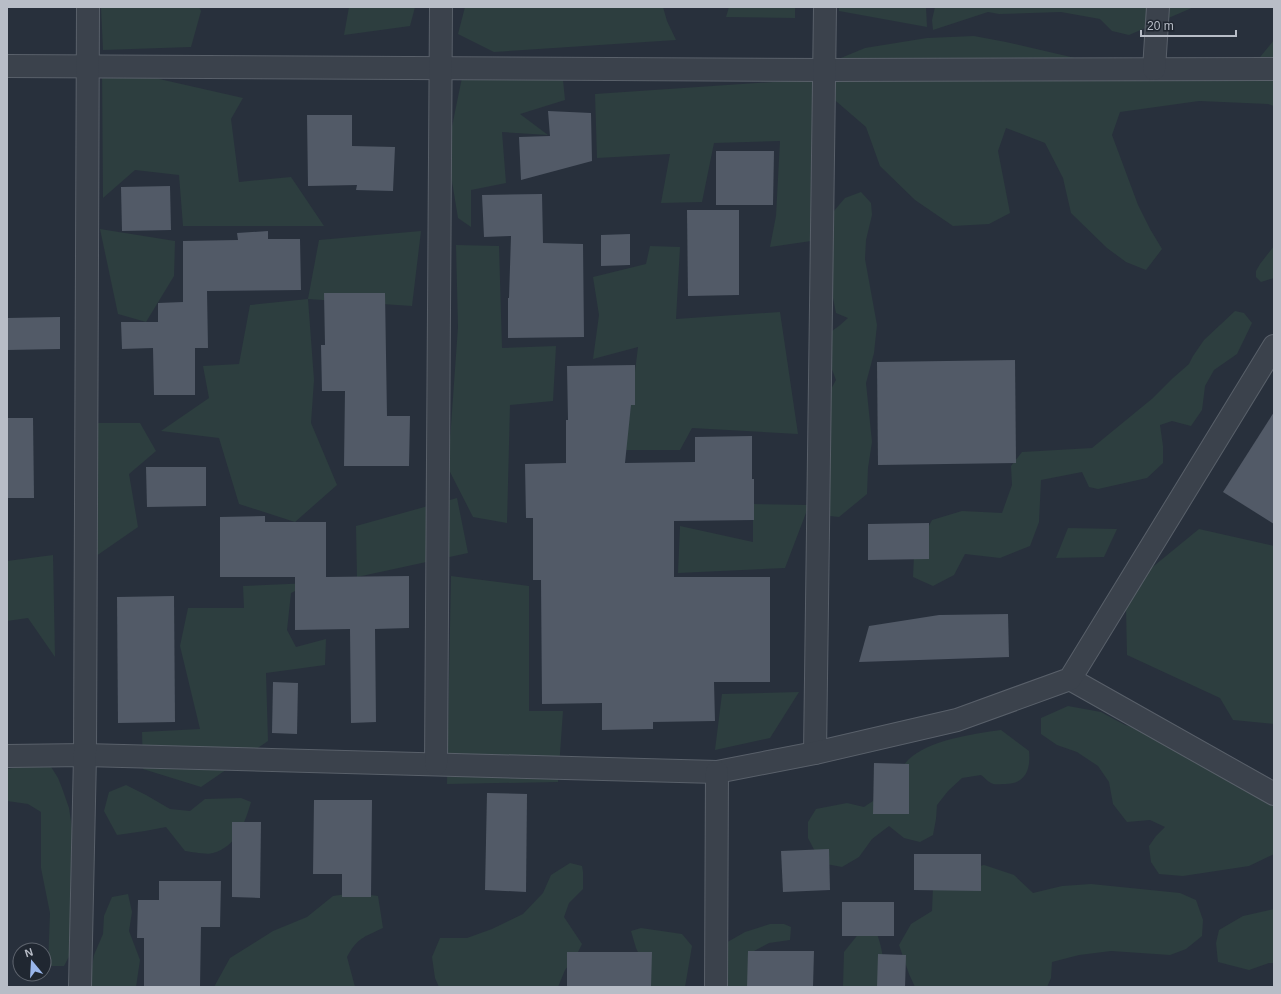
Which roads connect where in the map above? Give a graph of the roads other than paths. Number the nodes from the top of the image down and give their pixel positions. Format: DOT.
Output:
graph roads {
  1 [pos="88,7"];
  2 [pos="441,7"];
  3 [pos="825,7"];
  4 [pos="1158,7"];
  5 [pos="7,66"];
  6 [pos="88,66"];
  7 [pos="440,68"];
  8 [pos="1274,68"];
  9 [pos="1154,69"];
  10 [pos="825,70"];
  11 [pos="1274,346"];
  12 [pos="1070,679"];
  13 [pos="815,753"];
  14 [pos="85,755"];
  15 [pos="7,756"];
  16 [pos="436,764"];
  17 [pos="717,772"];
  18 [pos="1274,794"];
  19 [pos="80,987"];
  20 [pos="716,987"];
  1 -- 6 [label="street"];
  2 -- 7 [label="street"];
  3 -- 10 [label="street"];
  4 -- 9 [label="street"];
  5 -- 6 [label="street"];
  6 -- 7 [label="street"];
  6 -- 14 [label="street"];
  7 -- 10 [label="street"];
  7 -- 16 [label="street"];
  8 -- 9 [label="street"];
  9 -- 10 [label="street"];
  10 -- 13 [label="street"];
  11 -- 12 [label="street"];
  12 -- 13 [label="street"];
  12 -- 18 [label="street"];
  13 -- 17 [label="street"];
  14 -- 15 [label="street"];
  14 -- 16 [label="street"];
  14 -- 19 [label="street"];
  16 -- 17 [label="street"];
  17 -- 20 [label="street"];
}
